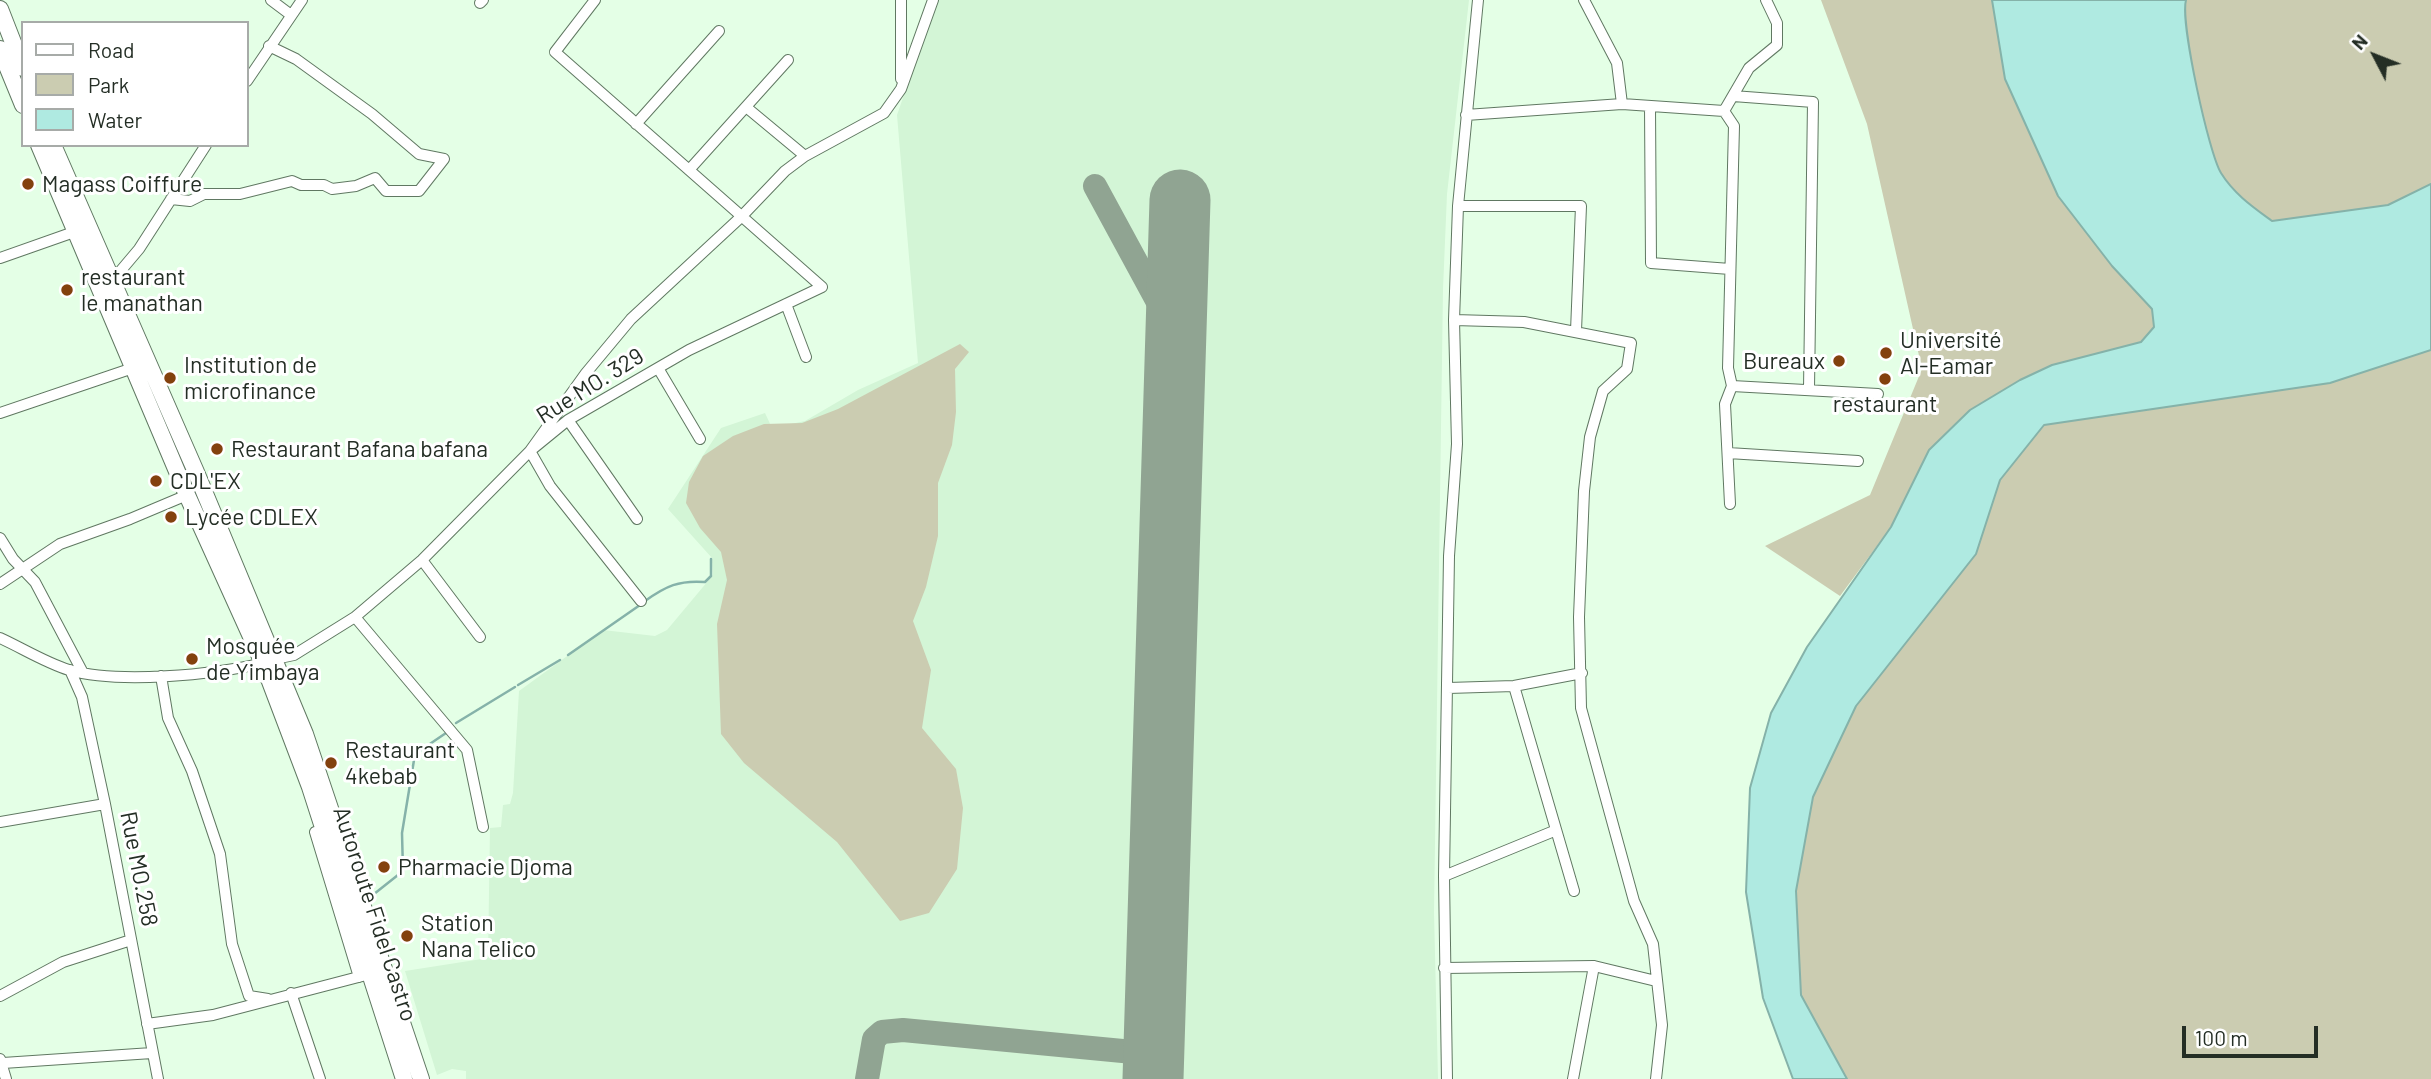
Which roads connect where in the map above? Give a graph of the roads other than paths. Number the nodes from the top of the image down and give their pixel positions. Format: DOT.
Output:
graph roads {
  1 [pos="271,0"];
  2 [pos="302,0"];
  3 [pos="595,0"];
  4 [pos="901,0"];
  5 [pos="933,0"];
  6 [pos="1478,0"];
  7 [pos="1584,0"];
  8 [pos="1766,0"];
  9 [pos="0,9"];
  10 [pos="291,15"];
  11 [pos="719,32"];
  12 [pos="269,46"];
  13 [pos="0,49"];
  14 [pos="788,60"];
  15 [pos="21,63"];
  16 [pos="248,79"];
  17 [pos="901,89"];
  18 [pos="1733,96"];
  19 [pos="21,100"];
  20 [pos="1622,104"];
  21 [pos="1650,106"];
  22 [pos="746,107"];
  23 [pos="1724,111"];
  24 [pos="1466,116"];
  25 [pos="636,124"];
  26 [pos="40,147"];
  27 [pos="54,147"];
  28 [pos="205,147"];
  29 [pos="805,156"];
  30 [pos="689,170"];
  31 [pos="171,199"];
  32 [pos="1458,206"];
  33 [pos="741,217"];
  34 [pos="74,232"];
  35 [pos="0,258"];
  36 [pos="1730,269"];
  37 [pos="112,281"];
  38 [pos="786,304"];
  39 [pos="1454,320"];
  40 [pos="1576,331"];
  41 [pos="806,357"];
  42 [pos="133,368"];
  43 [pos="658,368"];
  44 [pos="1732,386"];
  45 [pos="1809,389"];
  46 [pos="1878,394"];
  47 [pos="0,413"];
  48 [pos="568,419"];
  49 [pos="700,439"];
  50 [pos="530,451"];
  51 [pos="1728,453"];
  52 [pos="1858,461"];
  53 [pos="187,495"];
  54 [pos="1730,504"];
  55 [pos="637,519"];
  56 [pos="0,538"];
  57 [pos="422,560"];
  58 [pos="23,570"];
  59 [pos="0,584"];
  60 [pos="641,601"];
  61 [pos="355,617"];
  62 [pos="480,637"];
  63 [pos="0,638"];
  64 [pos="269,661"];
  65 [pos="70,670"];
  66 [pos="82,671"];
  67 [pos="1582,673"];
  68 [pos="161,676"];
  69 [pos="1514,686"];
  70 [pos="1447,688"];
  71 [pos="105,804"];
  72 [pos="0,822"];
  73 [pos="483,827"];
  74 [pos="1554,831"];
  75 [pos="315,832"];
  76 [pos="1444,876"];
  77 [pos="1574,891"];
  78 [pos="131,940"];
  79 [pos="1594,966"];
  80 [pos="1444,968"];
  81 [pos="364,976"];
  82 [pos="1656,981"];
  83 [pos="291,993"];
  84 [pos="0,996"];
  85 [pos="268,999"];
  86 [pos="147,1024"];
  87 [pos="152,1053"];
  88 [pos="2,1061"];
  89 [pos="6,1079"];
  90 [pos="158,1079"];
  91 [pos="318,1079"];
  92 [pos="404,1079"];
  93 [pos="421,1079"];
  94 [pos="1447,1079"];
  95 [pos="1573,1079"];
  96 [pos="1656,1079"];
  1 -- 10 [label="street"];
  2 -- 10 [label="street"];
  3 -- 25 [label="street"];
  4 -- 17 [label="street"];
  5 -- 17 [label="street"];
  6 -- 24 [label="street"];
  7 -- 20 [label="street"];
  8 -- 18 [label="street"];
  9 -- 15 [label="highway"];
  10 -- 12 [label="street"];
  11 -- 25 [label="street"];
  12 -- 16 [label="street"];
  12 -- 31 [label="street"];
  13 -- 19 [label="highway"];
  14 -- 22 [label="street"];
  17 -- 29 [label="street"];
  18 -- 23 [label="street"];
  18 -- 45 [label="street"];
  20 -- 21 [label="street"];
  20 -- 24 [label="street"];
  21 -- 23 [label="street"];
  21 -- 36 [label="street"];
  22 -- 29 [label="street"];
  22 -- 30 [label="street"];
  23 -- 36 [label="street"];
  24 -- 32 [label="street"];
  25 -- 30 [label="street"];
  26 -- 34 [label="highway, Autoroute Fidel Castro"];
  27 -- 37 [label="highway, Autoroute Fidel Castro"];
  28 -- 31 [label="street"];
  29 -- 33 [label="street"];
  30 -- 33 [label="street"];
  31 -- 37 [label="street"];
  32 -- 39 [label="street"];
  32 -- 40 [label="street"];
  33 -- 38 [label="street, Rue MO. 329"];
  33 -- 50 [label="street"];
  34 -- 35 [label="street"];
  34 -- 42 [label="highway, Autoroute Fidel Castro"];
  36 -- 44 [label="street"];
  37 -- 64 [label="highway, Autoroute Fidel Castro"];
  38 -- 41 [label="street"];
  38 -- 43 [label="street, Rue MO. 329"];
  39 -- 40 [label="street"];
  39 -- 70 [label="street"];
  40 -- 67 [label="street"];
  42 -- 47 [label="street"];
  42 -- 53 [label="highway, Autoroute Fidel Castro"];
  43 -- 48 [label="street, Rue MO. 329"];
  43 -- 49 [label="street"];
  44 -- 45 [label="street"];
  44 -- 51 [label="street"];
  45 -- 46 [label="street"];
  48 -- 50 [label="street, Rue MO. 329"];
  48 -- 55 [label="street"];
  50 -- 57 [label="street, Rue MO. 329"];
  50 -- 60 [label="street"];
  51 -- 52 [label="street"];
  51 -- 54 [label="street"];
  53 -- 58 [label="street"];
  53 -- 64 [label="highway, Autoroute Fidel Castro"];
  56 -- 58 [label="street"];
  57 -- 61 [label="street, Rue MO. 329"];
  57 -- 62 [label="street"];
  58 -- 59 [label="street"];
  58 -- 66 [label="street"];
  61 -- 64 [label="street, Rue MO. 329"];
  61 -- 73 [label="street"];
  63 -- 65 [label="street, Rue MO. 329"];
  64 -- 68 [label="street, Rue MO. 329"];
  64 -- 81 [label="highway, Autoroute Fidel Castro"];
  64 -- 93 [label="highway, Autoroute Fidel Castro"];
  65 -- 66 [label="street, Rue MO. 329"];
  65 -- 71 [label="street, Rue MO.258"];
  66 -- 68 [label="street, Rue MO. 329"];
  67 -- 69 [label="street"];
  67 -- 82 [label="street"];
  68 -- 85 [label="street"];
  69 -- 70 [label="street"];
  69 -- 74 [label="street"];
  70 -- 76 [label="street"];
  71 -- 72 [label="street"];
  71 -- 78 [label="street, Rue MO.258"];
  74 -- 76 [label="street"];
  74 -- 77 [label="street"];
  75 -- 81 [label="street"];
  76 -- 80 [label="street"];
  78 -- 84 [label="street"];
  78 -- 86 [label="street, Rue MO.258"];
  79 -- 80 [label="street"];
  79 -- 82 [label="street"];
  79 -- 95 [label="street"];
  80 -- 94 [label="street"];
  81 -- 83 [label="street"];
  81 -- 92 [label="highway, Autoroute Fidel Castro"];
  82 -- 96 [label="street"];
  83 -- 85 [label="street"];
  83 -- 91 [label="street"];
  85 -- 86 [label="street"];
  86 -- 87 [label="street, Rue MO.258"];
  87 -- 88 [label="street"];
  87 -- 90 [label="street, Rue MO.258"];
  88 -- 89 [label="street"];
}
